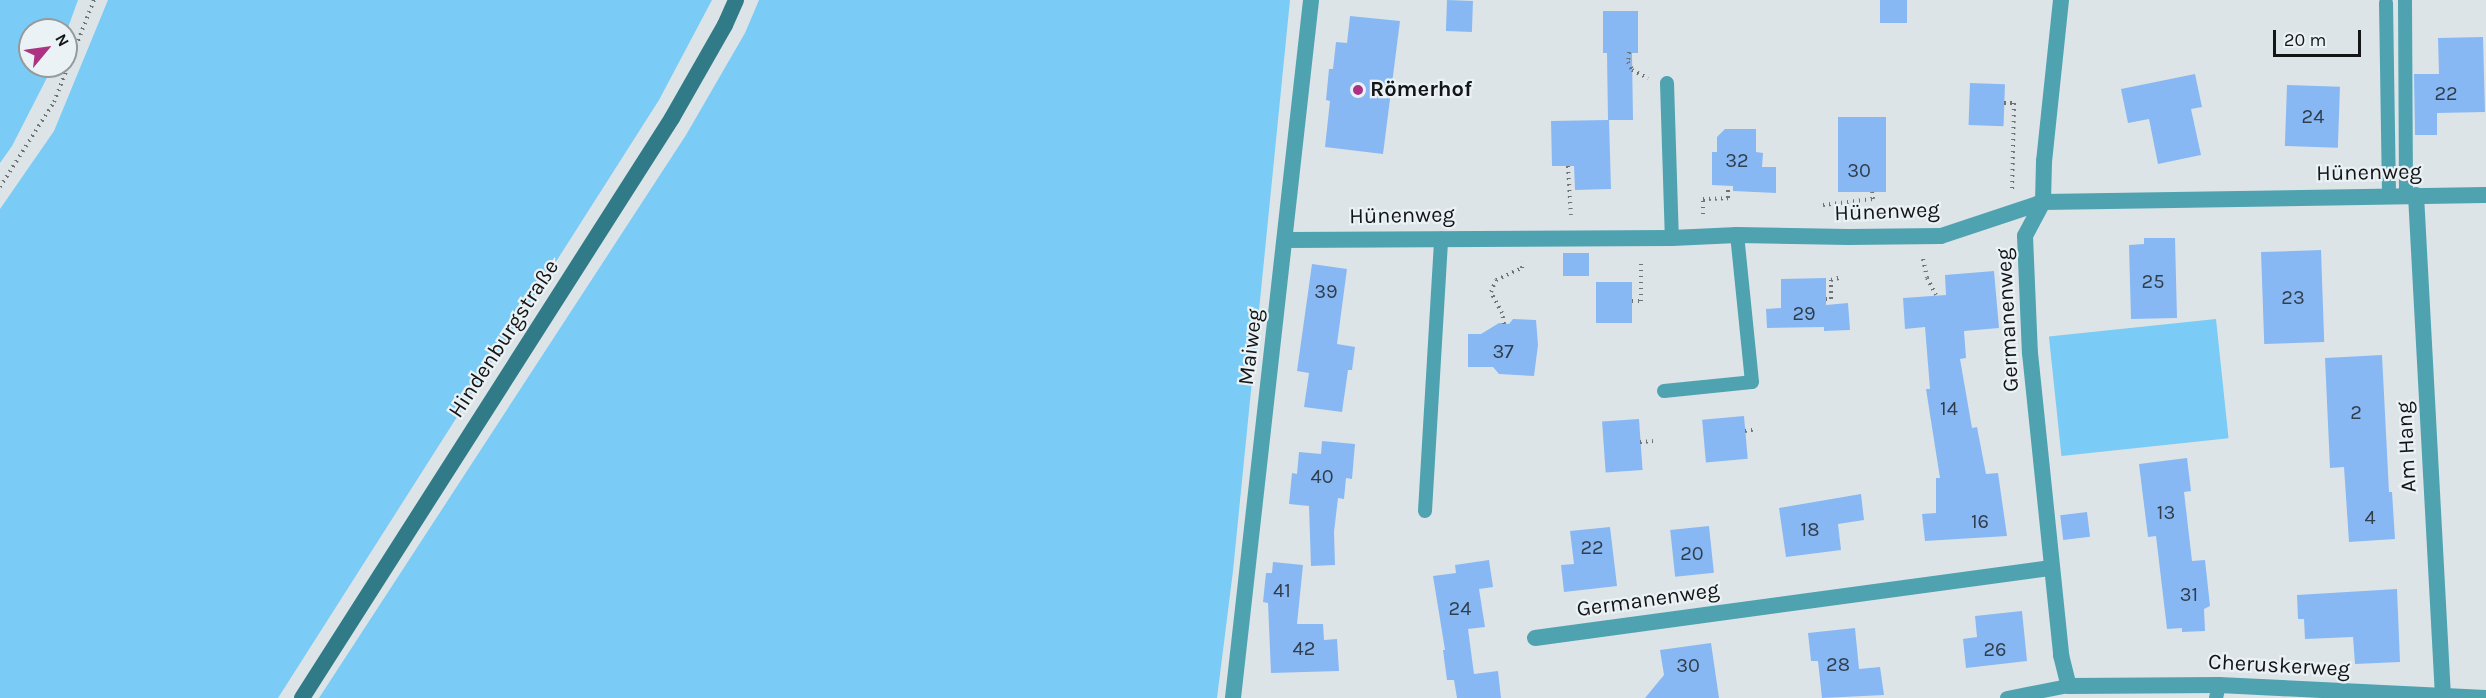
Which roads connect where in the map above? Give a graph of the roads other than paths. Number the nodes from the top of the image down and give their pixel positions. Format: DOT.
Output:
graph roads {
  1 [pos="736,0"];
  2 [pos="1311,0"];
  3 [pos="2061,0"];
  4 [pos="2405,0"];
  5 [pos="2386,3"];
  6 [pos="1661,80"];
  7 [pos="2388,195"];
  8 [pos="2411,195"];
  9 [pos="2486,195"];
  10 [pos="2043,202"];
  11 [pos="1737,235"];
  12 [pos="1441,238"];
  13 [pos="1672,238"];
  14 [pos="1285,240"];
  15 [pos="1664,391"];
  16 [pos="1425,511"];
  17 [pos="2051,568"];
  18 [pos="1535,638"];
  19 [pos="2069,686"];
  20 [pos="2095,691"];
  21 [pos="2217,691"];
  22 [pos="302,698"];
  23 [pos="1233,698"];
  24 [pos="2007,698"];
  25 [pos="2443,698"];
  26 [pos="2486,698"];
  1 -- 22 [label="main road, Hindenburgstraße"];
  2 -- 14 [label="street, Maiweg"];
  3 -- 10 [label="street, Germanenweg"];
  4 -- 8 [label="lane"];
  5 -- 7 [label="lane"];
  6 -- 13 [label="lane"];
  7 -- 8 [label="street, Hünenweg"];
  7 -- 10 [label="street, Hünenweg"];
  8 -- 9 [label="street, Hünenweg"];
  8 -- 25 [label="street, Am Hang"];
  10 -- 11 [label="street, Hünenweg"];
  10 -- 17 [label="street, Germanenweg"];
  11 -- 13 [label="street, Hünenweg"];
  11 -- 15 [label="lane"];
  12 -- 13 [label="street, Hünenweg"];
  12 -- 14 [label="street, Hünenweg"];
  12 -- 16 [label="lane"];
  14 -- 23 [label="street, Maiweg"];
  17 -- 18 [label="street, Germanenweg"];
  17 -- 19 [label="street, Germanenweg"];
  19 -- 20 [label="street, Cheruskerweg"];
  19 -- 24 [label="lane"];
  20 -- 21 [label="street, Cheruskerweg"];
  21 -- 25 [label="street, Cheruskerweg"];
  25 -- 26 [label="street, Cheruskerweg"];
}
